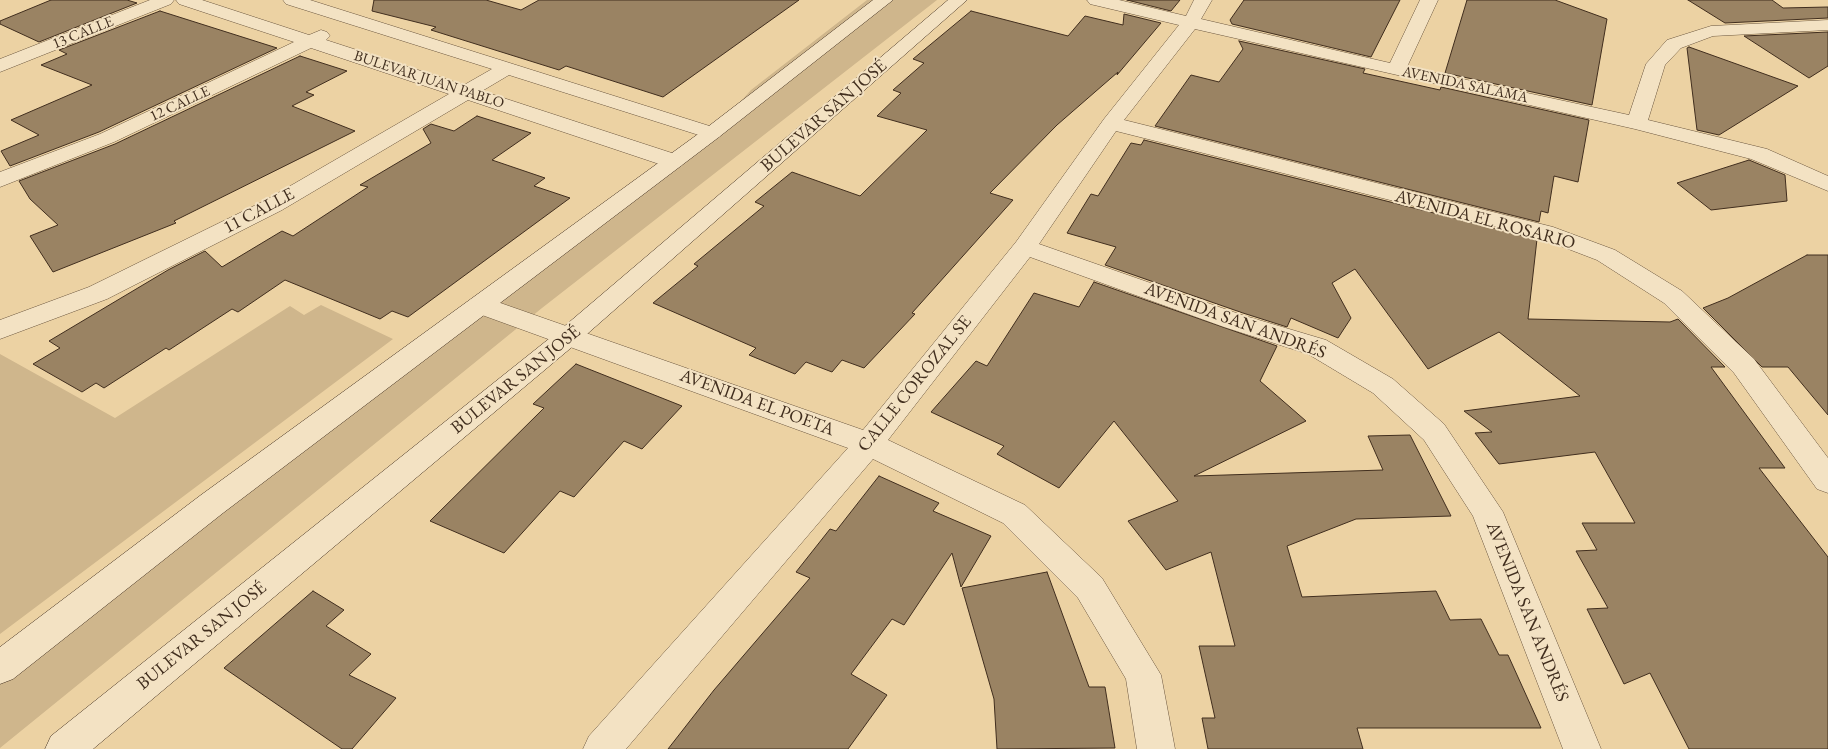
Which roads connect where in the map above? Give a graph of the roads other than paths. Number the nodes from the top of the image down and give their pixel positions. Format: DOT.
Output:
graph roads {
  1 [pos="166,0"];
  2 [pos="184,0"];
  3 [pos="292,0"];
  4 [pos="884,0"];
  5 [pos="958,0"];
  6 [pos="1096,0"];
  7 [pos="1429,0"];
  8 [pos="1197,11"];
  9 [pos="357,20"];
  10 [pos="1828,25"];
  11 [pos="312,41"];
  12 [pos="0,66"];
  13 [pos="506,69"];
  14 [pos="1396,70"];
  15 [pos="466,92"];
  16 [pos="1637,122"];
  17 [pos="1111,123"];
  18 [pos="712,133"];
  19 [pos="673,161"];
  20 [pos="0,180"];
  21 [pos="1828,184"];
  22 [pos="1025,247"];
  23 [pos="480,305"];
  24 [pos="0,330"];
  25 [pos="569,336"];
  26 [pos="869,444"];
  27 [pos="1828,481"];
  28 [pos="0,668"];
  29 [pos="64,749"];
  30 [pos="602,749"];
  31 [pos="1156,749"];
  32 [pos="1582,749"];
  1 -- 12 [label="street, 13 CALLE"];
  2 -- 11 [label="street, BULEVAR JUAN PABLO"];
  3 -- 9 [label="street, BULEVAR JUAN PABLO"];
  4 -- 18 [label="street"];
  5 -- 25 [label="street, BULEVAR SAN JOSÉ"];
  6 -- 8 [label="street, AVENIDA SALAMA"];
  7 -- 14 [label="street"];
  8 -- 14 [label="street, AVENIDA SALAMA"];
  8 -- 17 [label="street, CALLE COROZAL SE"];
  9 -- 11 [label="street, 12 CALLE"];
  9 -- 13 [label="street, BULEVAR JUAN PABLO"];
  10 -- 16 [label="street"];
  11 -- 15 [label="street, BULEVAR JUAN PABLO"];
  11 -- 20 [label="street, 12 CALLE"];
  13 -- 15 [label="street, 11 CALLE"];
  13 -- 18 [label="street, BULEVAR JUAN PABLO"];
  14 -- 16 [label="street, AVENIDA SALAMA"];
  15 -- 19 [label="street, BULEVAR JUAN PABLO"];
  15 -- 24 [label="street, 11 CALLE"];
  16 -- 21 [label="street, AVENIDA SALAMA"];
  17 -- 22 [label="street, CALLE COROZAL SE"];
  17 -- 27 [label="street, AVENIDA EL ROSARIO"];
  18 -- 19 [label="street"];
  19 -- 23 [label="street"];
  22 -- 26 [label="street, CALLE COROZAL SE"];
  22 -- 32 [label="street, AVENIDA SAN ANDRÉS"];
  23 -- 25 [label="street, AVENIDA EL POETA"];
  23 -- 28 [label="street"];
  25 -- 26 [label="street, AVENIDA EL POETA"];
  25 -- 29 [label="street, BULEVAR SAN JOSÉ"];
  26 -- 30 [label="street, CALLE COROZAL SE"];
  26 -- 31 [label="street, AVENIDA EL POETA"];
}
